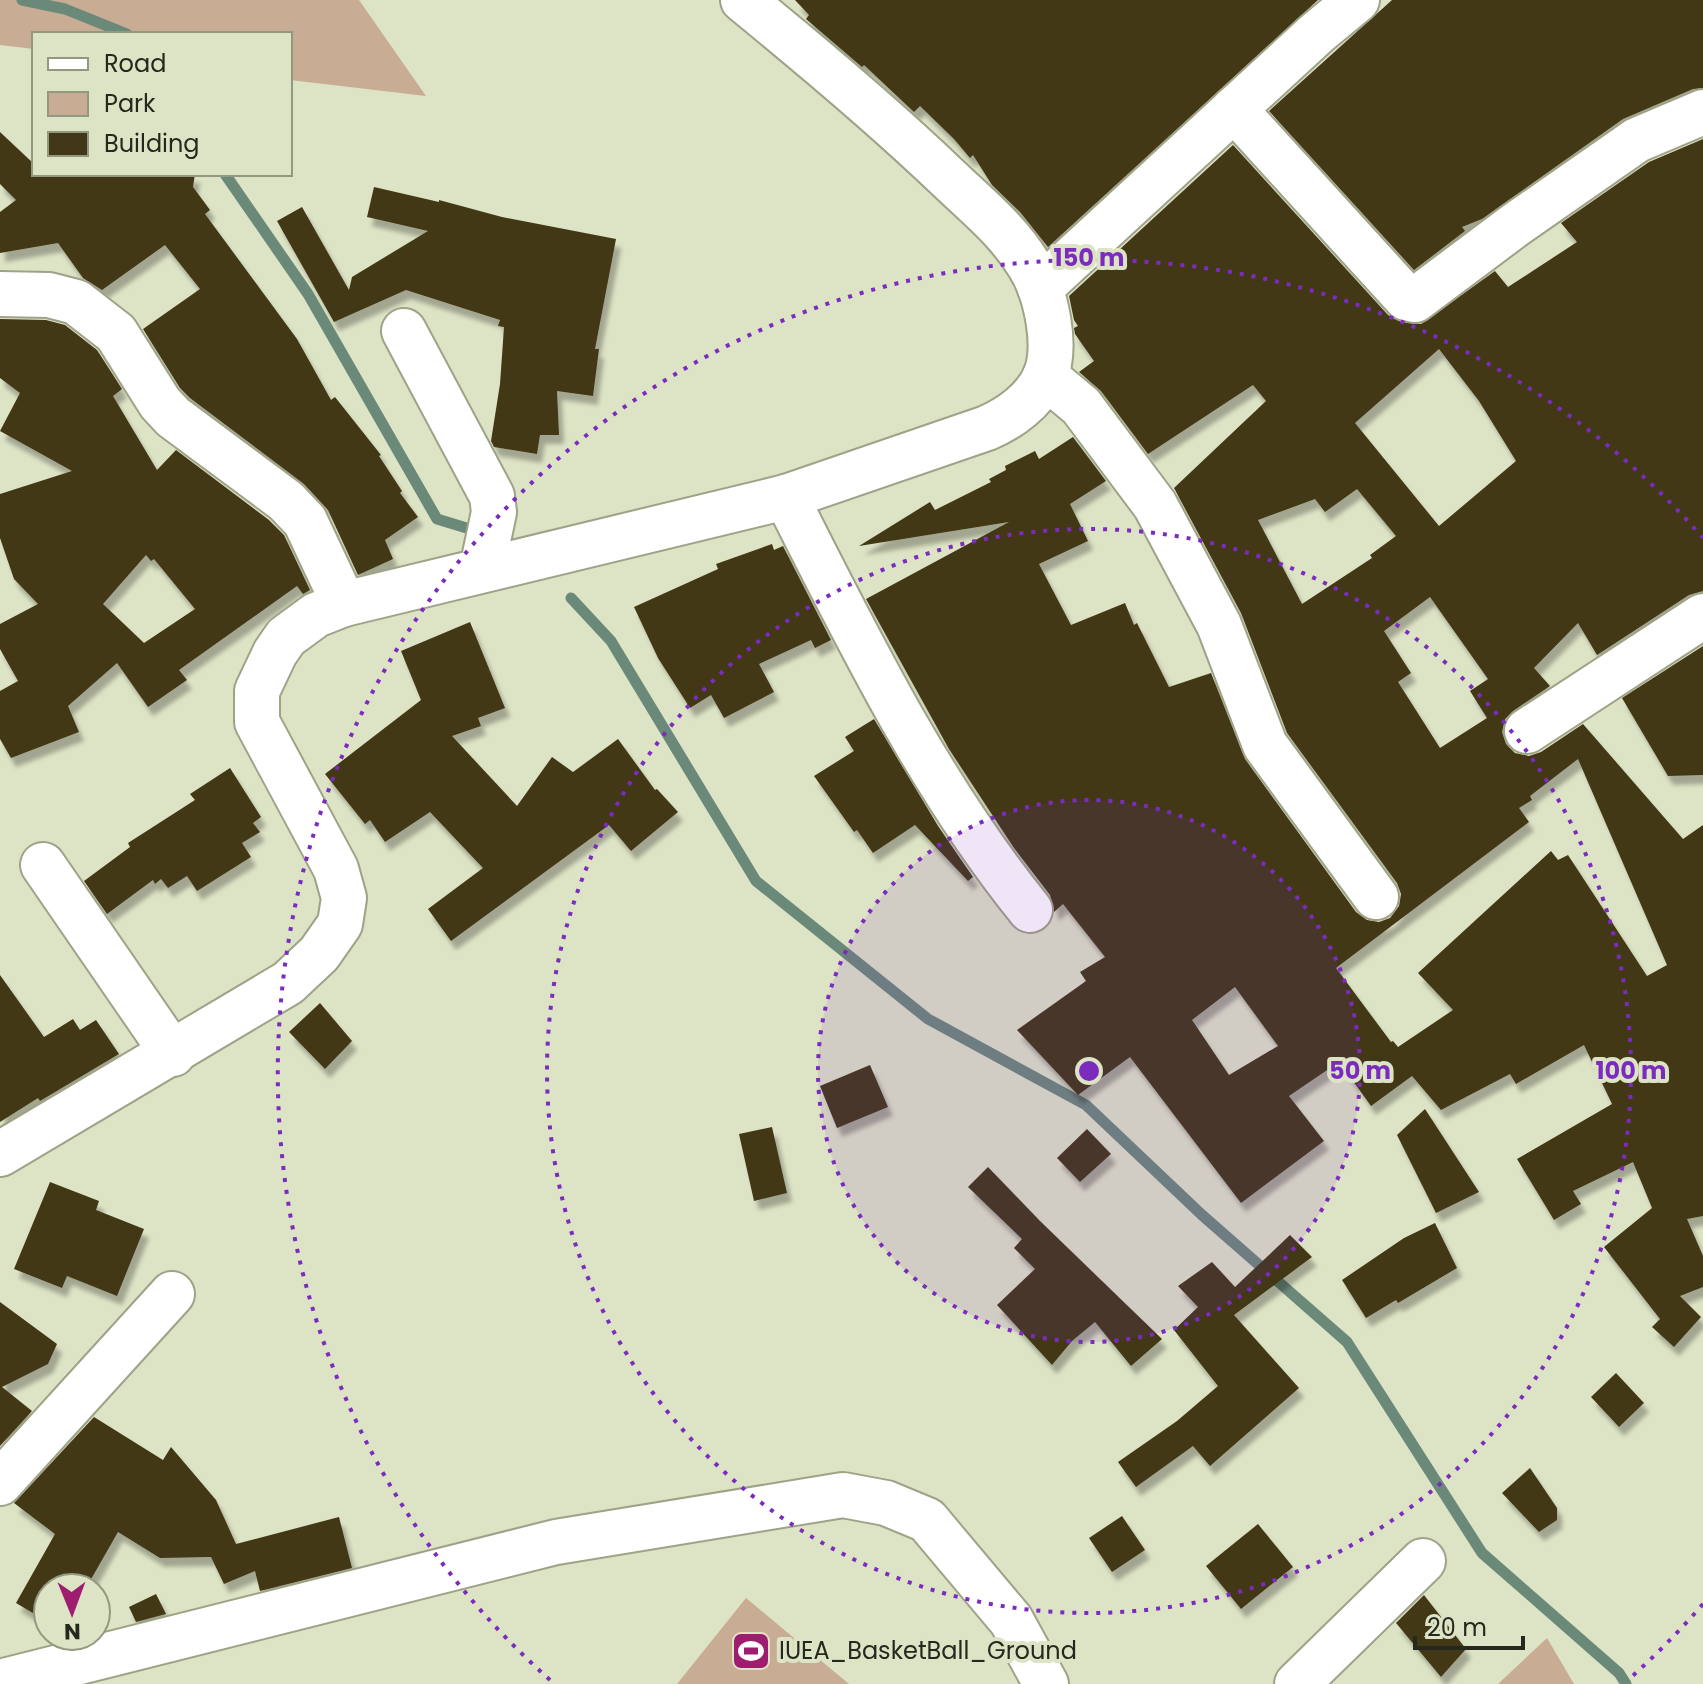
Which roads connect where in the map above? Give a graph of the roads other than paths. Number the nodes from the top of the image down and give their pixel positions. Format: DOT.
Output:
graph roads {
  1 [pos="743,0"];
  2 [pos="1357,0"];
  3 [pos="1234,109"];
  4 [pos="1703,112"];
  5 [pos="1040,288"];
  6 [pos="0,294"];
  7 [pos="404,331"];
  8 [pos="1045,376"];
  9 [pos="786,497"];
  10 [pos="482,569"];
  11 [pos="344,604"];
  12 [pos="1703,616"];
  13 [pos="1527,731"];
  14 [pos="43,865"];
  15 [pos="1376,897"];
  16 [pos="1030,910"];
  17 [pos="173,1054"];
  18 [pos="0,1154"];
  19 [pos="172,1294"];
  20 [pos="0,1483"];
  21 [pos="1423,1561"];
  22 [pos="0,1682"];
  23 [pos="1046,1684"];
  24 [pos="1297,1684"];
  1 -- 5 [label="street"];
  2 -- 3 [label="street"];
  3 -- 4 [label="street"];
  3 -- 5 [label="street"];
  5 -- 8 [label="street"];
  6 -- 11 [label="street"];
  7 -- 10 [label="street"];
  8 -- 9 [label="street"];
  8 -- 15 [label="street"];
  9 -- 10 [label="street"];
  9 -- 16 [label="street"];
  10 -- 11 [label="street"];
  11 -- 17 [label="street"];
  12 -- 13 [label="street"];
  14 -- 17 [label="street"];
  17 -- 18 [label="street"];
  19 -- 20 [label="street"];
  21 -- 24 [label="street"];
  22 -- 23 [label="street"];
}
